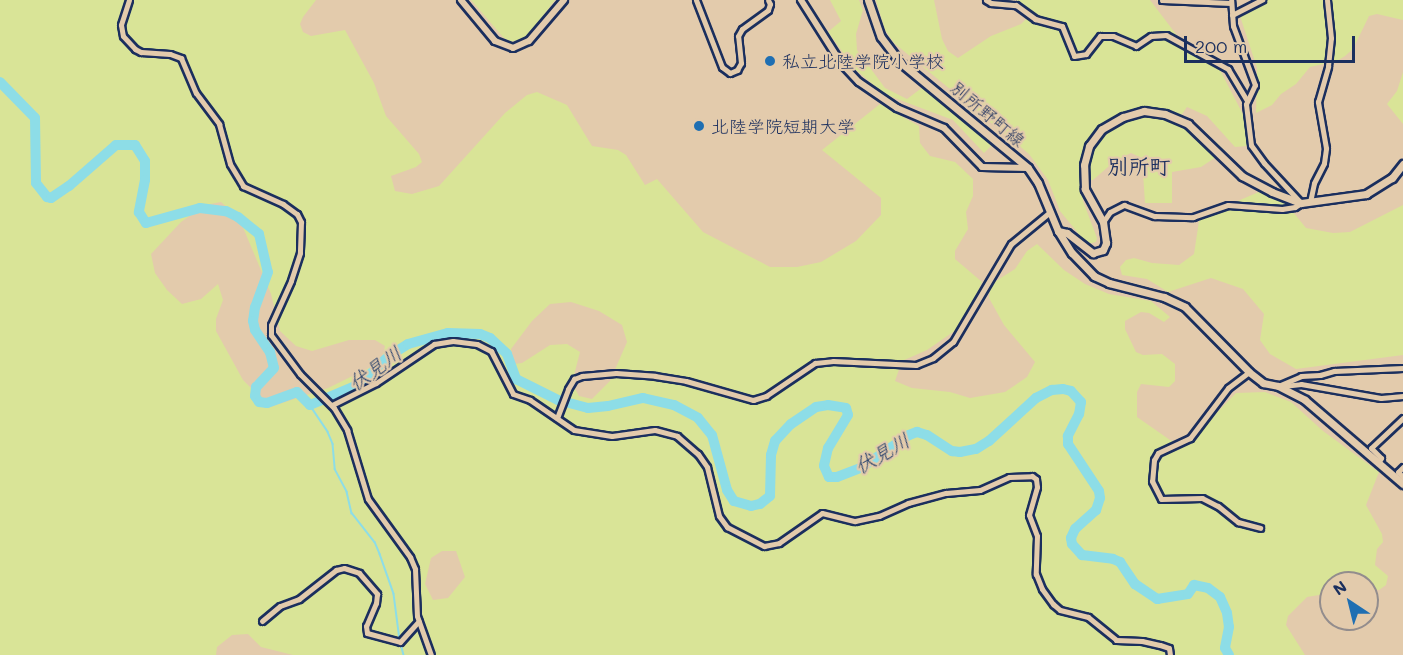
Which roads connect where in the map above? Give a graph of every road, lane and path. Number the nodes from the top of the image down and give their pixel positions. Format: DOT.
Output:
graph roads {
  1 [pos="129,0"];
  2 [pos="461,0"];
  3 [pos="564,0"];
  4 [pos="696,0"];
  5 [pos="768,0"];
  6 [pos="801,0"];
  7 [pos="868,0"];
  8 [pos="986,0"];
  9 [pos="1162,0"];
  10 [pos="1262,0"];
  11 [pos="1328,0"];
  12 [pos="1231,2"];
  13 [pos="1232,15"];
  14 [pos="1247,101"];
  15 [pos="1403,164"];
  16 [pos="1028,168"];
  17 [pos="1305,203"];
  18 [pos="1050,212"];
  19 [pos="1103,222"];
  20 [pos="1058,231"];
  21 [pos="1403,368"];
  22 [pos="1249,372"];
  23 [pos="1278,386"];
  24 [pos="1403,396"];
  25 [pos="332,405"];
  26 [pos="557,418"];
  27 [pos="1403,418"];
  28 [pos="1378,463"];
  29 [pos="1403,467"];
  30 [pos="1403,477"];
  31 [pos="1403,484"];
  32 [pos="1260,528"];
  33 [pos="262,621"];
  34 [pos="419,621"];
  35 [pos="431,655"];
  36 [pos="1170,655"];
  1 -- 25 [label="street"];
  2 -- 3 [label="street"];
  4 -- 5 [label="street"];
  6 -- 16 [label="street"];
  7 -- 16 [label="main road, 別所野町線"];
  8 -- 14 [label="street"];
  9 -- 12 [label="street"];
  10 -- 13 [label="street"];
  11 -- 17 [label="street"];
  12 -- 13 [label="street"];
  13 -- 14 [label="street"];
  14 -- 17 [label="street"];
  15 -- 17 [label="main road"];
  16 -- 18 [label="main road, 別所野町線"];
  17 -- 19 [label="street"];
  17 -- 19 [label="main road"];
  18 -- 20 [label="main road, 別所野町線"];
  18 -- 26 [label="street"];
  19 -- 20 [label="main road"];
  20 -- 22 [label="main road, 別所野町線"];
  21 -- 23 [label="street"];
  22 -- 23 [label="main road, 別所野町線"];
  22 -- 32 [label="street"];
  23 -- 24 [label="street"];
  23 -- 28 [label="main road, 別所野町線"];
  25 -- 26 [label="street"];
  25 -- 34 [label="street"];
  26 -- 36 [label="street"];
  27 -- 28 [label="street"];
  28 -- 31 [label="main road, 別所野町線"];
  29 -- 30 [label="street"];
  33 -- 34 [label="street"];
  34 -- 35 [label="street"];
}
